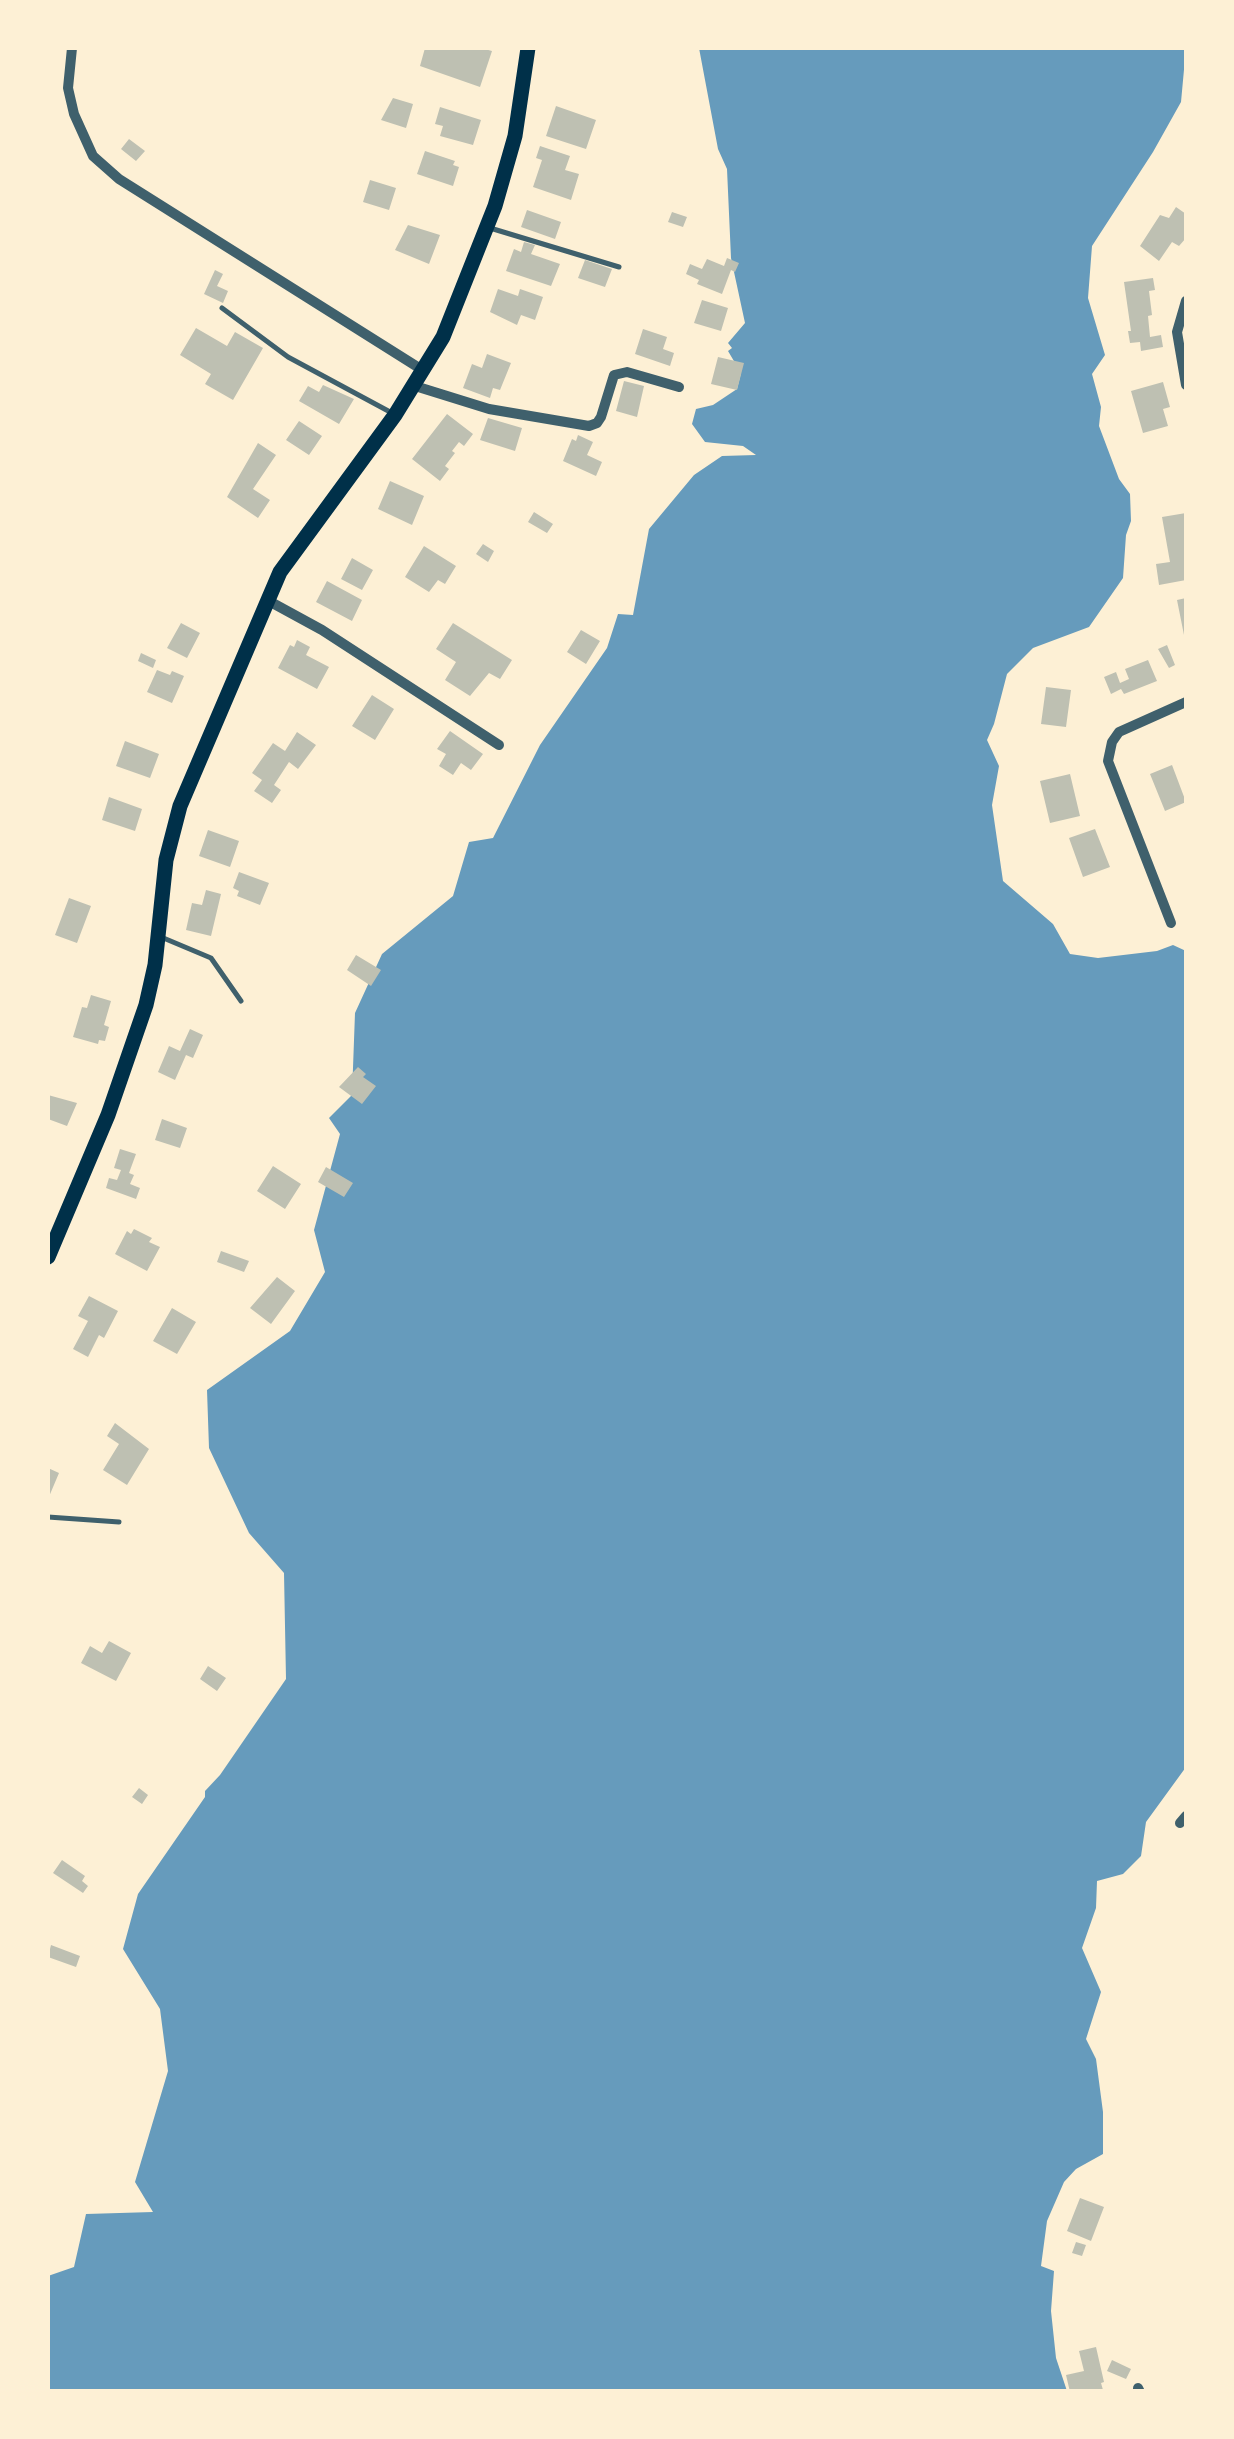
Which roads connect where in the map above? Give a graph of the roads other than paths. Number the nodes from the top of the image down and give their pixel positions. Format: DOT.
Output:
graph roads {
  1 [pos="72,48"];
  2 [pos="528,48"];
  3 [pos="488,227"];
  4 [pos="619,268"];
  5 [pos="1186,301"];
  6 [pos="222,308"];
  7 [pos="419,378"];
  8 [pos="1186,385"];
  9 [pos="680,388"];
  10 [pos="395,415"];
  11 [pos="267,600"];
  12 [pos="1186,702"];
  13 [pos="499,745"];
  14 [pos="1171,923"];
  15 [pos="158,936"];
  16 [pos="241,1001"];
  17 [pos="48,1257"];
  18 [pos="48,1517"];
  19 [pos="119,1522"];
  1 -- 7 [label="street"];
  2 -- 3 [label="main road"];
  3 -- 4 [label="lane"];
  3 -- 7 [label="main road"];
  5 -- 8 [label="street"];
  6 -- 10 [label="lane"];
  7 -- 9 [label="street"];
  7 -- 10 [label="main road"];
  10 -- 11 [label="main road"];
  11 -- 13 [label="street"];
  11 -- 15 [label="main road"];
  12 -- 14 [label="street"];
  15 -- 16 [label="lane"];
  15 -- 17 [label="main road"];
  18 -- 19 [label="lane"];
}
